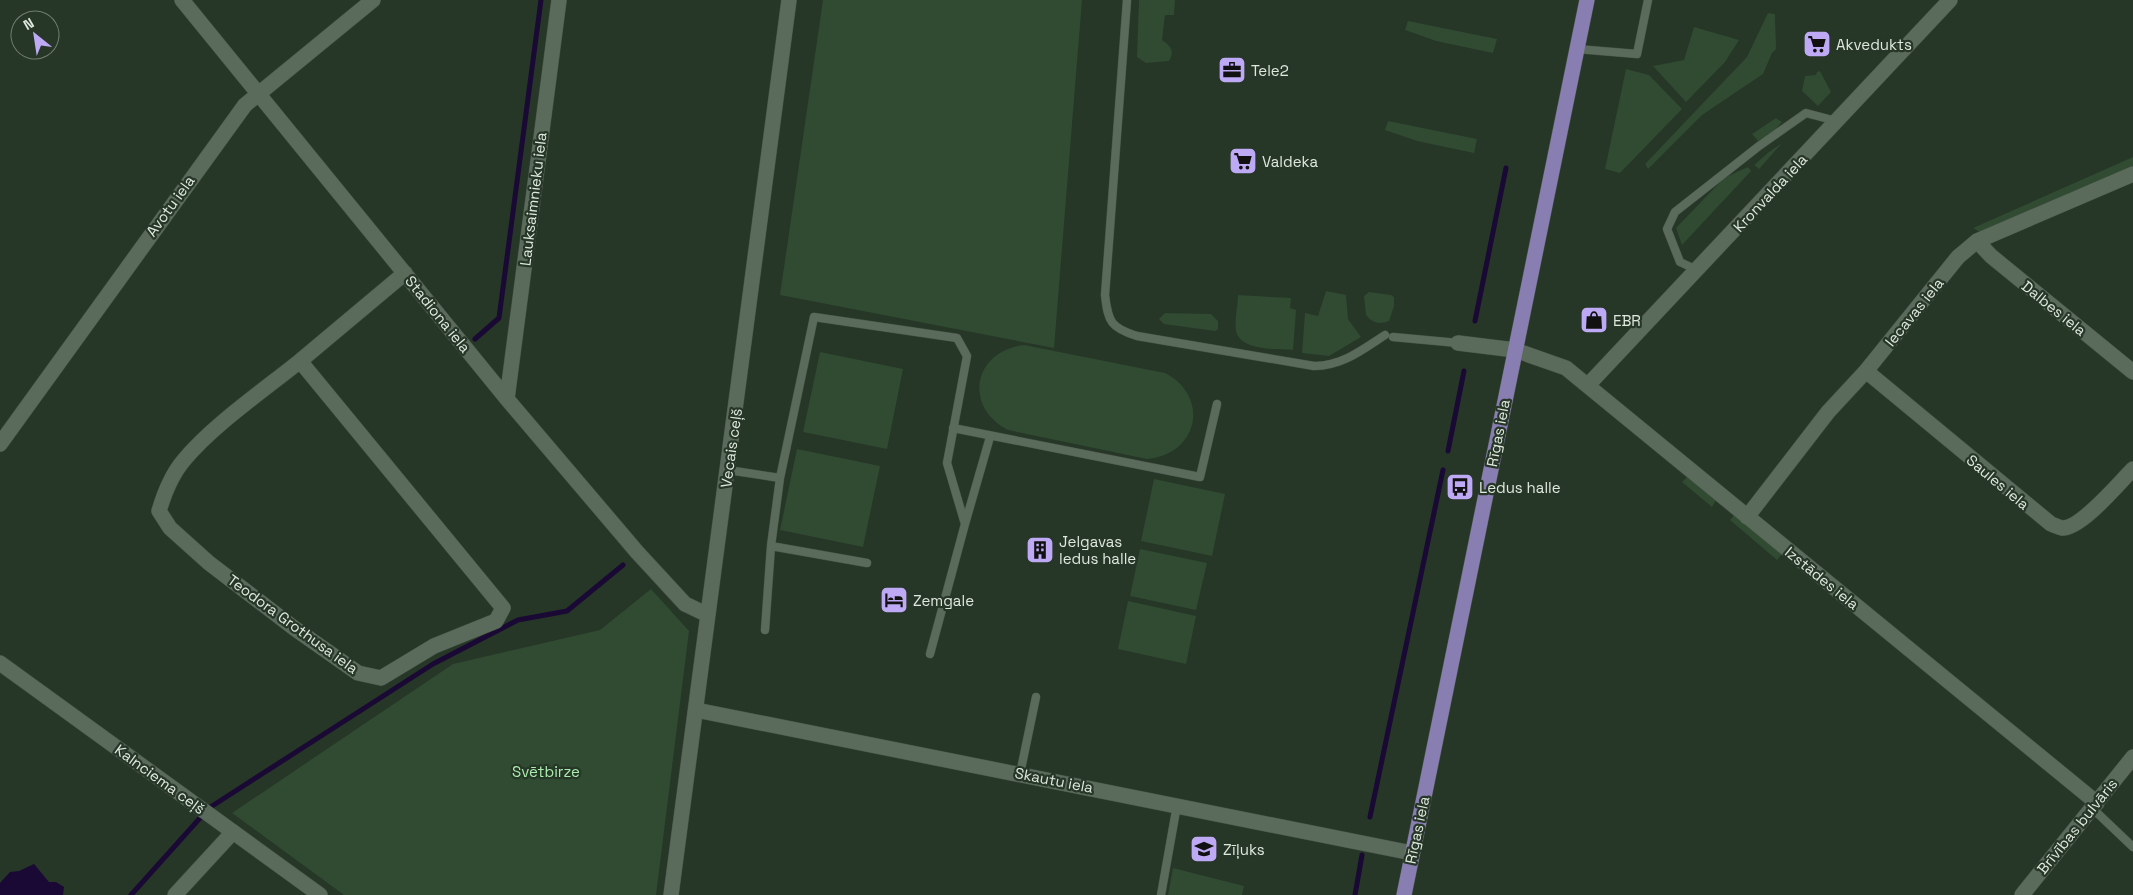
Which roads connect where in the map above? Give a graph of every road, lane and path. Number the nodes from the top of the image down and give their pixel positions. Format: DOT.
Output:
graph roads {
  1 [pos="182,0"];
  2 [pos="373,0"];
  3 [pos="559,0"];
  4 [pos="789,0"];
  5 [pos="1127,0"];
  6 [pos="1587,0"];
  7 [pos="1648,0"];
  8 [pos="1950,0"];
  9 [pos="1577,49"];
  10 [pos="258,93"];
  11 [pos="1837,121"];
  12 [pos="2133,174"];
  13 [pos="1977,241"];
  14 [pos="1697,270"];
  15 [pos="405,273"];
  16 [pos="1458,342"];
  17 [pos="1515,350"];
  18 [pos="300,361"];
  19 [pos="1866,370"];
  20 [pos="2133,372"];
  21 [pos="1589,384"];
  22 [pos="507,399"];
  23 [pos="1217,404"];
  24 [pos="953,428"];
  25 [pos="990,437"];
  26 [pos="0,444"];
  27 [pos="2133,469"];
  28 [pos="728,470"];
  29 [pos="780,478"];
  30 [pos="1747,517"];
  31 [pos="965,524"];
  32 [pos="770,546"];
  33 [pos="867,563"];
  34 [pos="708,615"];
  35 [pos="765,630"];
  36 [pos="930,654"];
  37 [pos="0,663"];
  38 [pos="1036,696"];
  39 [pos="696,710"];
  40 [pos="2133,757"];
  41 [pos="1020,774"];
  42 [pos="1177,805"];
  43 [pos="2094,806"];
  44 [pos="233,832"];
  45 [pos="2133,847"];
  46 [pos="1412,853"];
  47 [pos="175,895"];
  48 [pos="320,895"];
  49 [pos="671,895"];
  50 [pos="1161,895"];
  51 [pos="1404,895"];
  52 [pos="2022,895"];
  1 -- 10 [label="street, Stadiona iela"];
  2 -- 10 [label="street, Avotu iela"];
  3 -- 22 [label="street, Lauksaimnieku iela"];
  4 -- 28 [label="street, Vecais ceļš"];
  5 -- 16 [label="lane"];
  6 -- 9 [label="main road, Rīgas iela"];
  7 -- 9 [label="lane"];
  8 -- 11 [label="street, Kronvalda iela"];
  9 -- 17 [label="main road, Rīgas iela"];
  10 -- 15 [label="street, Stadiona iela"];
  10 -- 26 [label="street, Avotu iela"];
  11 -- 14 [label="street, Kronvalda iela"];
  11 -- 14 [label="lane"];
  12 -- 13 [label="street, Iecavas iela"];
  13 -- 19 [label="street, Iecavas iela"];
  13 -- 20 [label="street, Dalbes iela"];
  14 -- 21 [label="street, Kronvalda iela"];
  15 -- 18 [label="street, Teodora Grothusa iela"];
  15 -- 22 [label="street, Stadiona iela"];
  16 -- 17 [label="street, Izstādes iela"];
  17 -- 21 [label="street, Izstādes iela"];
  17 -- 46 [label="main road, Rīgas iela"];
  18 -- 18 [label="street, Teodora Grothusa iela"];
  19 -- 27 [label="street, Saules iela"];
  19 -- 30 [label="street, Iecavas iela"];
  21 -- 30 [label="street, Izstādes iela"];
  22 -- 34 [label="street, Stadiona iela"];
  23 -- 25 [label="lane"];
  24 -- 25 [label="lane"];
  24 -- 29 [label="lane"];
  24 -- 31 [label="lane"];
  25 -- 31 [label="lane"];
  28 -- 29 [label="lane"];
  28 -- 34 [label="street, Vecais ceļš"];
  29 -- 32 [label="lane"];
  30 -- 43 [label="street, Izstādes iela"];
  31 -- 36 [label="lane"];
  32 -- 33 [label="lane"];
  32 -- 35 [label="lane"];
  34 -- 39 [label="street, Vecais ceļš"];
  37 -- 44 [label="street, Kalnciema ceļš"];
  38 -- 41 [label="lane"];
  39 -- 41 [label="street, Skautu iela"];
  39 -- 49 [label="street, Vecais ceļš"];
  40 -- 43 [label="street, Brīvības bulvāris"];
  41 -- 42 [label="street, Skautu iela"];
  42 -- 46 [label="street, Skautu iela"];
  42 -- 50 [label="lane"];
  43 -- 45 [label="lane"];
  43 -- 52 [label="street, Brīvības bulvāris"];
  44 -- 47 [label="street"];
  44 -- 48 [label="street, Kalnciema ceļš"];
  46 -- 51 [label="main road, Rīgas iela"];
}
